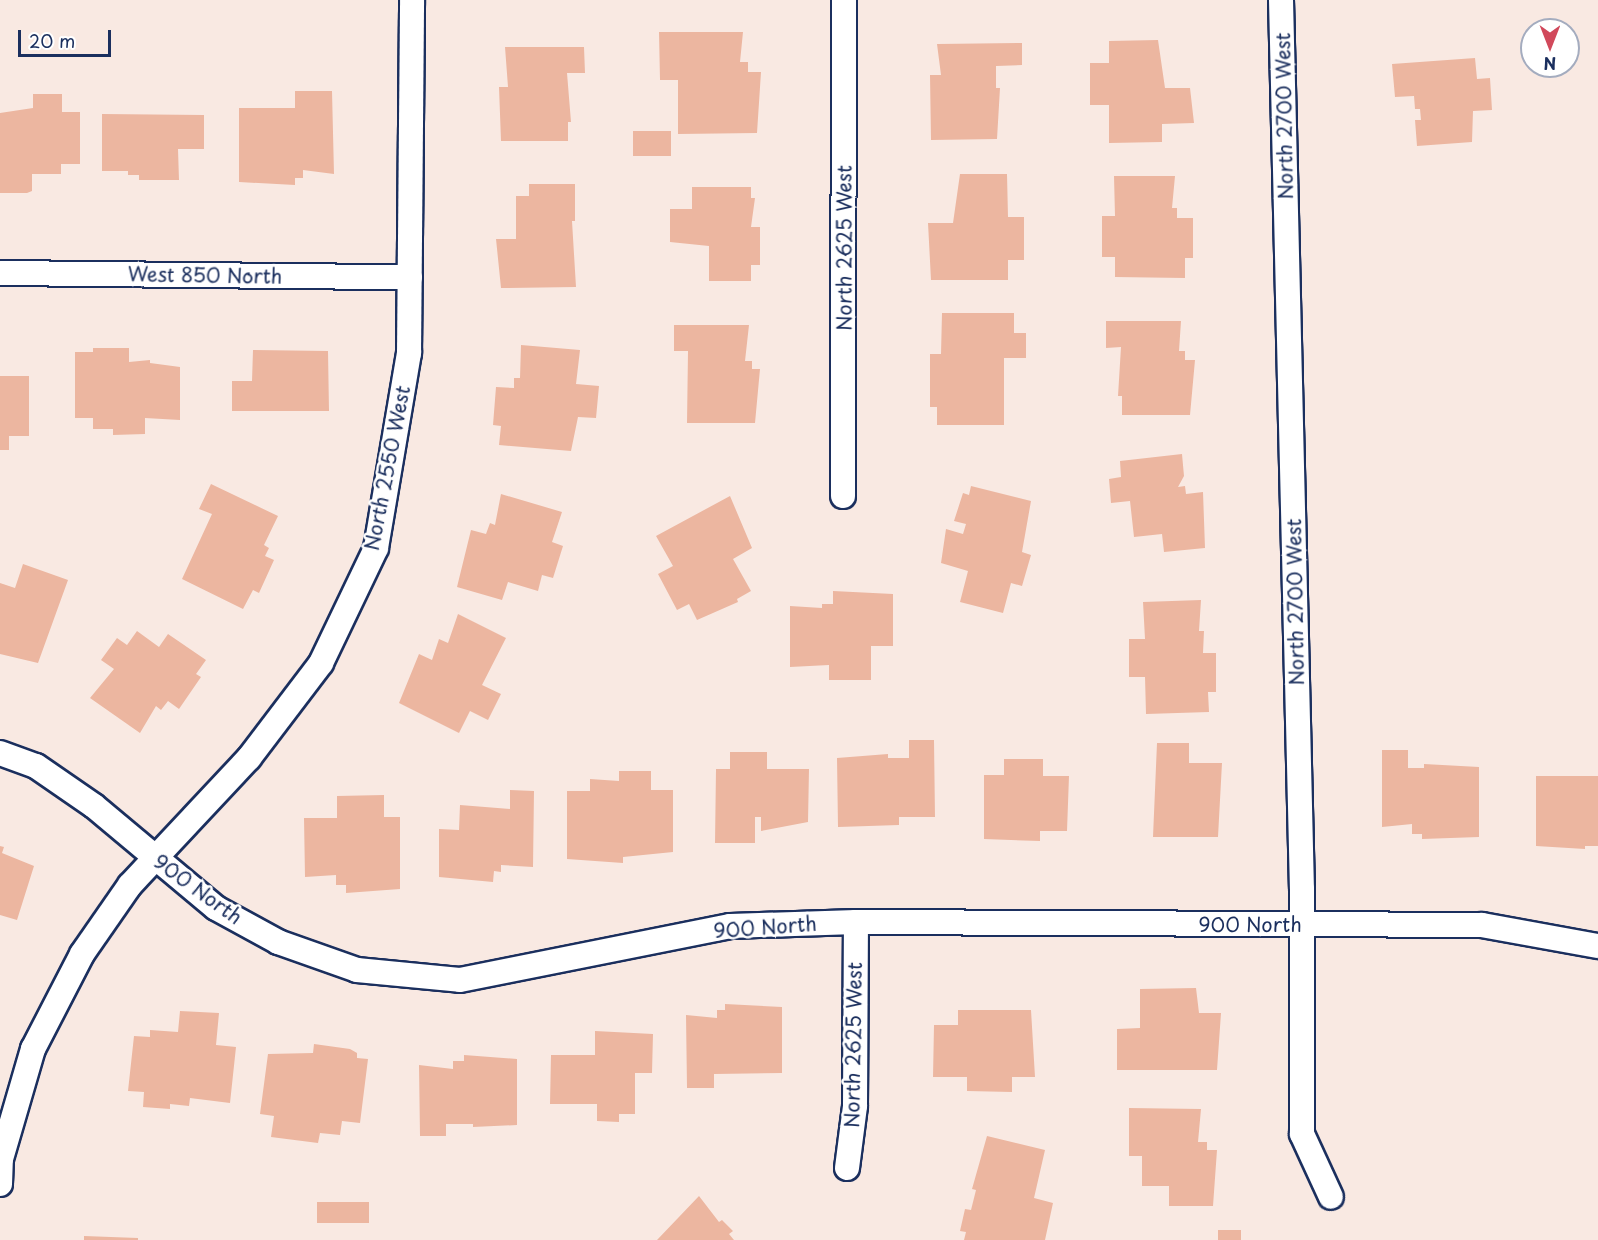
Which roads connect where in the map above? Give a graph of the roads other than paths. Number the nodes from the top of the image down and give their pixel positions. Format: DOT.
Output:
graph roads {
  1 [pos="412,0"];
  2 [pos="844,0"];
  3 [pos="1281,0"];
  4 [pos="0,273"];
  5 [pos="411,278"];
  6 [pos="843,496"];
  7 [pos="0,753"];
  8 [pos="154,858"];
  9 [pos="856,922"];
  10 [pos="1302,925"];
  11 [pos="1598,946"];
  12 [pos="847,1168"];
  13 [pos="0,1184"];
  14 [pos="1331,1197"];
  1 -- 5 [label="street, North 2550 West"];
  2 -- 6 [label="street, North 2625 West"];
  3 -- 10 [label="street, North 2700 West"];
  4 -- 5 [label="street, West 850 North"];
  5 -- 8 [label="street, North 2550 West"];
  7 -- 8 [label="street, 900 North"];
  8 -- 9 [label="street, 900 North"];
  8 -- 13 [label="street, North 2550 West"];
  9 -- 10 [label="street, 900 North"];
  9 -- 12 [label="street, North 2625 West"];
  10 -- 11 [label="street, 900 North"];
  10 -- 14 [label="street, North 2700 West"];
}
